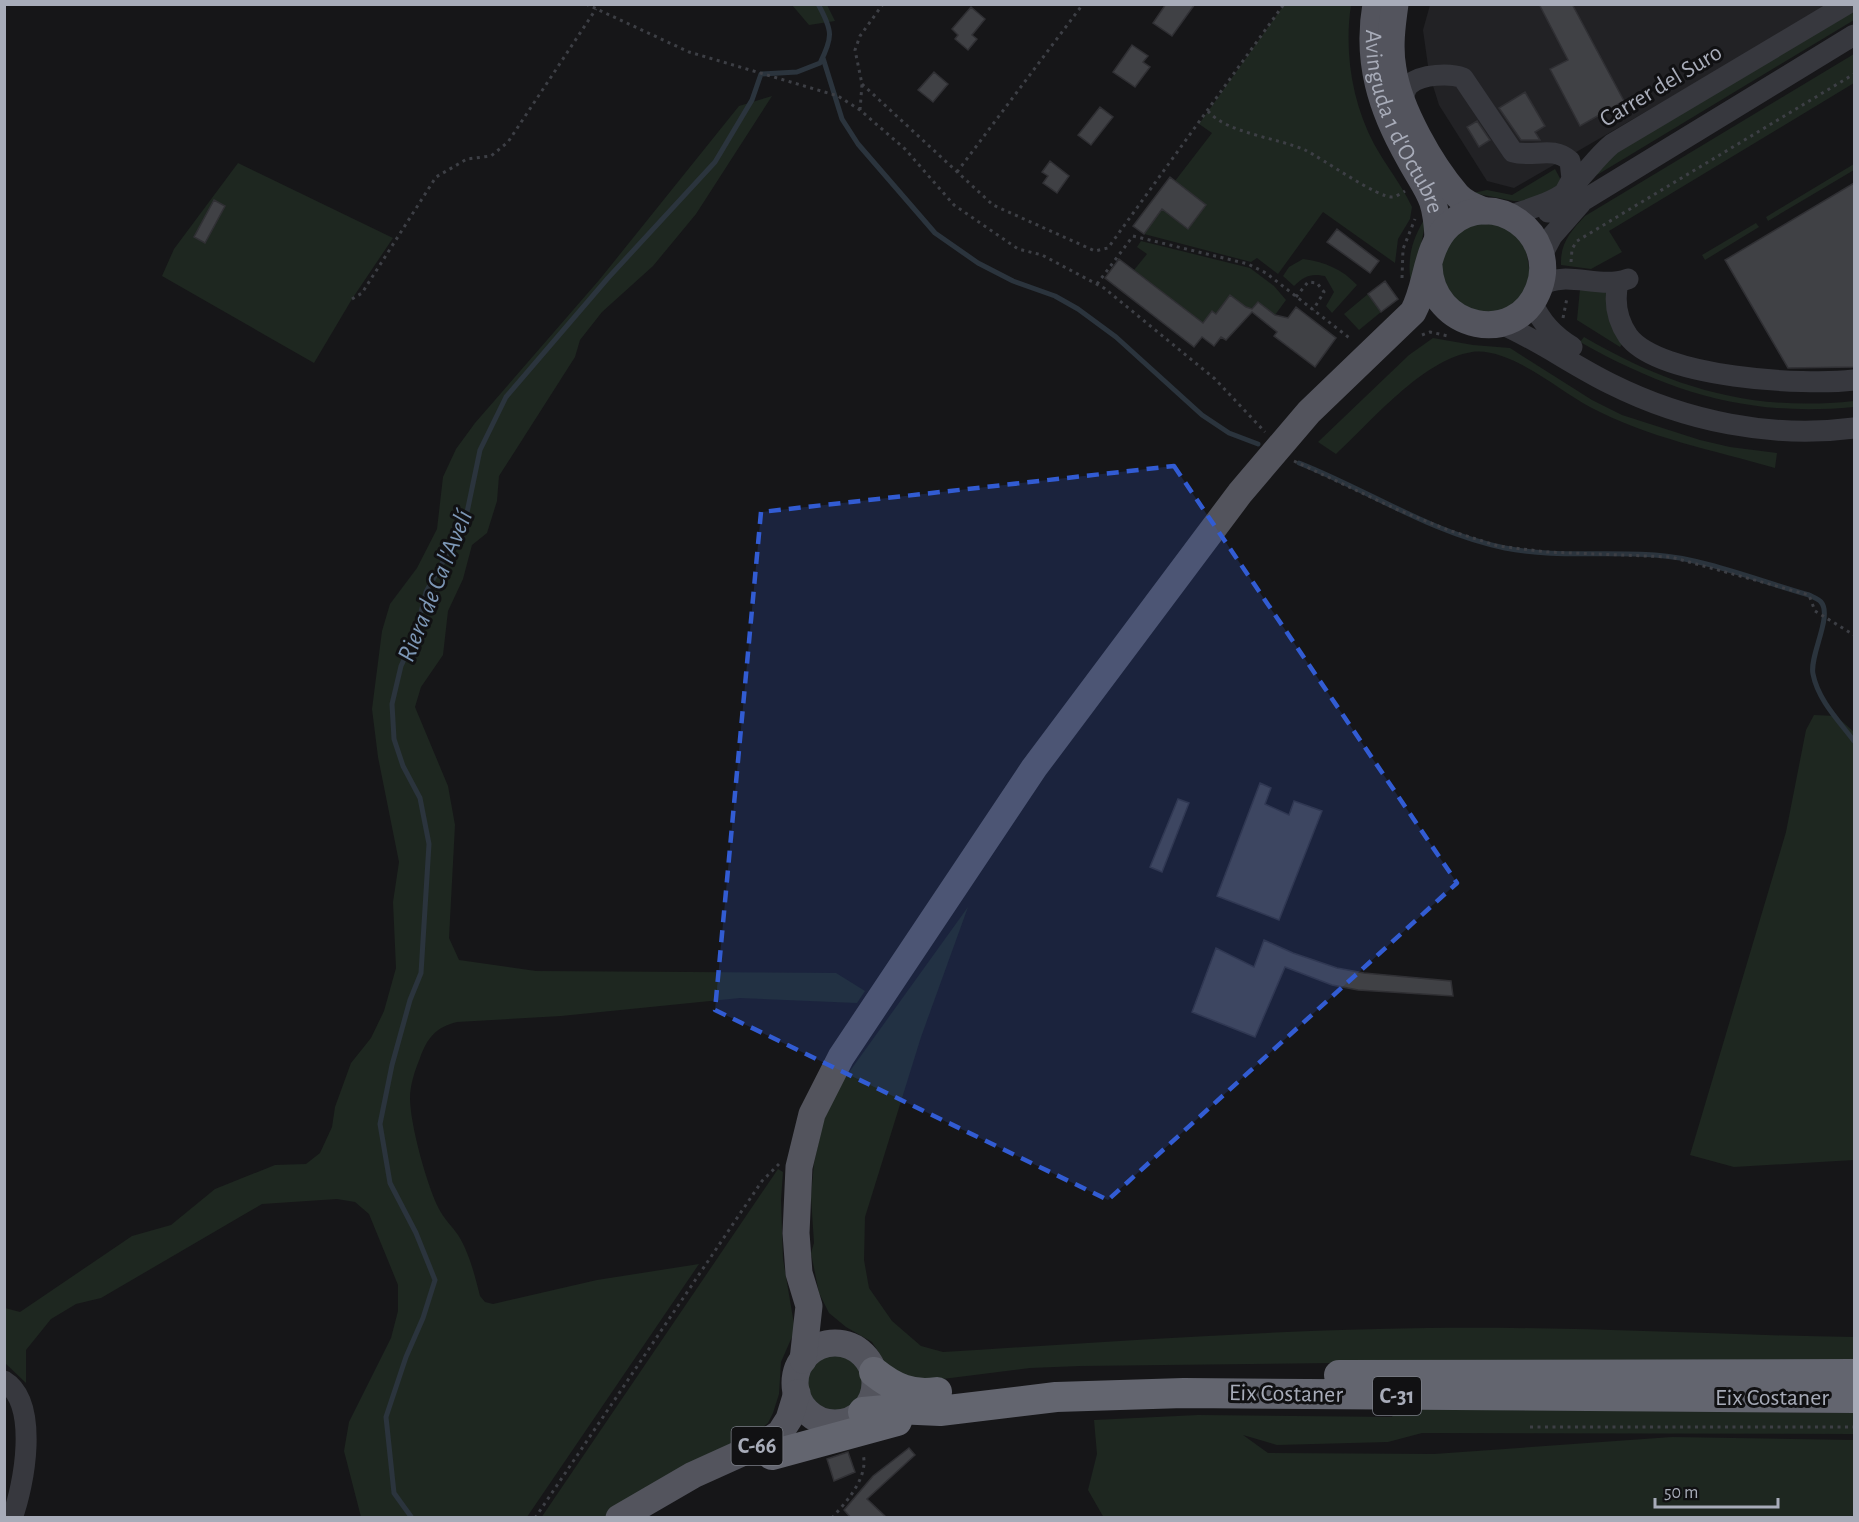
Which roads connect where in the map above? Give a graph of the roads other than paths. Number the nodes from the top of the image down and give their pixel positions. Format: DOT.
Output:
graph roads {
  1 [pos="1376,4"];
  2 [pos="1395,4"];
  3 [pos="1846,4"];
  4 [pos="1854,35"];
  5 [pos="1402,102"];
  6 [pos="1575,196"];
  7 [pos="1504,216"];
  8 [pos="1438,238"];
  9 [pos="1542,255"];
  10 [pos="1430,266"];
  11 [pos="1536,294"];
  12 [pos="1499,324"];
  13 [pos="1456,327"];
  14 [pos="1406,335"];
  15 [pos="1854,380"];
  16 [pos="1854,416"];
  17 [pos="1854,428"];
  18 [pos="809,1306"];
  19 [pos="847,1344"];
  20 [pos="802,1360"];
  21 [pos="874,1372"];
  22 [pos="1854,1374"];
  23 [pos="4,1381"];
  24 [pos="797,1393"];
  25 [pos="1854,1398"];
  26 [pos="821,1420"];
  27 [pos="857,1424"];
  28 [pos="772,1455"];
  29 [pos="12,1518"];
  30 [pos="619,1518"];
  31 [pos="651,1518"];
  1 -- 8 [label="main road, Avinguda 1 d'Octubre"];
  2 -- 5 [label="main road, Avinguda 1 d'Octubre"];
  3 -- 6 [label="street, Carrer del Suro"];
  4 -- 6 [label="street"];
  5 -- 6 [label="street"];
  5 -- 7 [label="main road, Avinguda 1 d'Octubre"];
  6 -- 7 [label="street"];
  6 -- 9 [label="street, Carrer del Suro"];
  7 -- 8 [label="main road"];
  7 -- 9 [label="main road"];
  8 -- 10 [label="main road, C-31"];
  9 -- 11 [label="main road"];
  10 -- 13 [label="main road, C-31"];
  10 -- 14 [label="main road, C-31"];
  11 -- 12 [label="main road"];
  11 -- 15 [label="street"];
  11 -- 16 [label="street"];
  12 -- 13 [label="main road, C-31"];
  12 -- 17 [label="street"];
  13 -- 14 [label="main road, C-31"];
  14 -- 18 [label="main road, C-31"];
  18 -- 19 [label="main road, C-31"];
  18 -- 20 [label="main road, C-31"];
  19 -- 20 [label="main road"];
  19 -- 21 [label="main road, C-31"];
  20 -- 24 [label="main road, C-31"];
  21 -- 22 [label="highway, Eix Costaner / C-31"];
  21 -- 27 [label="main road"];
  23 -- 29 [label="street"];
  24 -- 26 [label="main road"];
  24 -- 30 [label="main road, C-66"];
  25 -- 27 [label="highway, Eix Costaner / C-31"];
  26 -- 27 [label="main road"];
  26 -- 28 [label="main road, C-66"];
  27 -- 28 [label="highway, Eix Costaner"];
  28 -- 31 [label="main road, C-66"];
}
